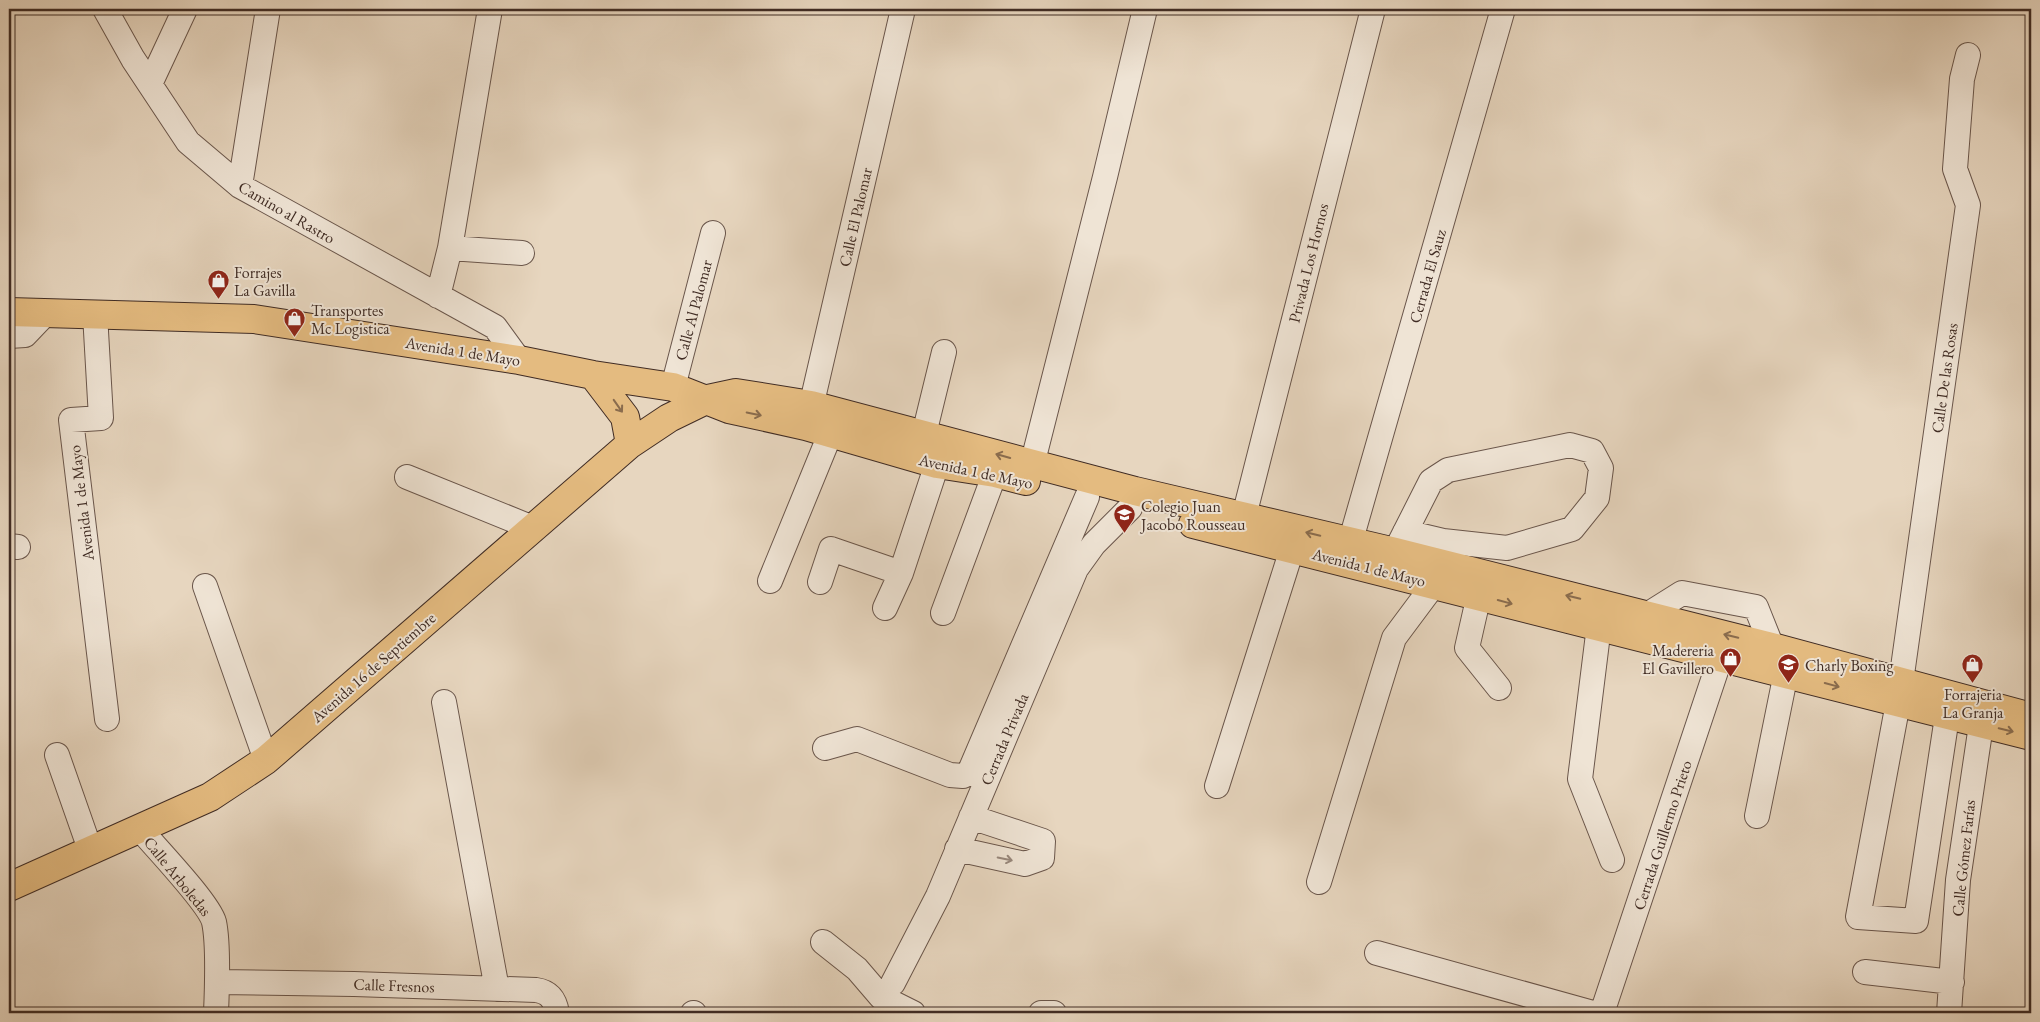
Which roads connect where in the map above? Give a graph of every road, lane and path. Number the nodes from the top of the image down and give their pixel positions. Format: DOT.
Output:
graph roads {
  1 [pos="106,9"];
  2 [pos="185,9"];
  3 [pos="268,9"];
  4 [pos="490,9"];
  5 [pos="903,9"];
  6 [pos="1145,9"];
  7 [pos="1373,9"];
  8 [pos="1503,9"];
  9 [pos="1968,55"];
  10 [pos="150,84"];
  11 [pos="240,186"];
  12 [pos="713,233"];
  13 [pos="450,248"];
  14 [pos="522,253"];
  15 [pos="438,296"];
  16 [pos="9,312"];
  17 [pos="46,313"];
  18 [pos="95,314"];
  19 [pos="9,336"];
  20 [pos="944,352"];
  21 [pos="519,360"];
  22 [pos="593,375"];
  23 [pos="643,381"];
  24 [pos="672,387"];
  25 [pos="708,399"];
  26 [pos="816,421"];
  27 [pos="656,427"];
  28 [pos="924,434"];
  29 [pos="630,444"];
  30 [pos="937,464"];
  31 [pos="1032,465"];
  32 [pos="995,474"];
  33 [pos="407,477"];
  34 [pos="1087,497"];
  35 [pos="1130,508"];
  36 [pos="1244,516"];
  37 [pos="533,528"];
  38 [pos="1400,542"];
  39 [pos="1350,543"];
  40 [pos="1292,549"];
  41 [pos="901,573"];
  42 [pos="770,581"];
  43 [pos="820,582"];
  44 [pos="1435,583"];
  45 [pos="205,586"];
  46 [pos="1479,595"];
  47 [pos="885,608"];
  48 [pos="943,613"];
  49 [pos="1599,626"];
  50 [pos="1721,656"];
  51 [pos="1786,673"];
  52 [pos="1499,688"];
  53 [pos="1899,692"];
  54 [pos="444,702"];
  55 [pos="1949,705"];
  56 [pos="1982,714"];
  57 [pos="2031,717"];
  58 [pos="107,719"];
  59 [pos="2031,736"];
  60 [pos="825,748"];
  61 [pos="57,755"];
  62 [pos="266,760"];
  63 [pos="1217,786"];
  64 [pos="1757,816"];
  65 [pos="971,817"];
  66 [pos="140,829"];
  67 [pos="957,849"];
  68 [pos="91,852"];
  69 [pos="1612,860"];
  70 [pos="1319,882"];
  71 [pos="9,887"];
  72 [pos="823,942"];
  73 [pos="1378,953"];
  74 [pos="1865,972"];
  75 [pos="217,982"];
  76 [pos="1952,982"];
  77 [pos="893,983"];
  78 [pos="496,989"];
  79 [pos="216,1013"];
  80 [pos="557,1013"];
  81 [pos="913,1013"];
  82 [pos="1042,1013"];
  83 [pos="1054,1013"];
  84 [pos="1593,1013"];
  85 [pos="1602,1013"];
  86 [pos="1949,1013"];
  1 -- 10 [label="street, Camino al Rastro"];
  2 -- 10 [label="street"];
  3 -- 11 [label="street"];
  4 -- 13 [label="street"];
  5 -- 26 [label="street, Calle El Palomar"];
  6 -- 31 [label="street"];
  7 -- 36 [label="street, Privada Los Hornos"];
  8 -- 39 [label="street, Cerrada El Sauz"];
  9 -- 53 [label="street, Calle De las Rosas"];
  10 -- 11 [label="street, Camino al Rastro"];
  11 -- 15 [label="street, Camino al Rastro"];
  12 -- 24 [label="street, Calle Al Palomar"];
  13 -- 14 [label="street"];
  13 -- 15 [label="street"];
  15 -- 21 [label="street, Camino al Rastro"];
  16 -- 17 [label="main road, Avenida 1 de Mayo"];
  17 -- 18 [label="main road, Avenida 1 de Mayo"];
  17 -- 19 [label="street"];
  18 -- 21 [label="main road, Avenida 1 de Mayo"];
  18 -- 58 [label="street, Avenida 1 de Mayo"];
  20 -- 28 [label="street"];
  21 -- 22 [label="main road, Avenida 1 de Mayo"];
  22 -- 23 [label="main road, Avenida 1 de Mayo"];
  22 -- 29 [label="main road, one-way"];
  23 -- 24 [label="main road, Avenida 1 de Mayo"];
  23 -- 27 [label="main road"];
  24 -- 25 [label="main road, Avenida 1 de Mayo"];
  25 -- 26 [label="main road, Avenida 1 de Mayo"];
  25 -- 27 [label="main road, Avenida 16 de Septiembre"];
  26 -- 28 [label="main road, Avenida 1 de Mayo"];
  26 -- 30 [label="main road, Avenida 1 de Mayo"];
  26 -- 42 [label="street, Calle El Palomar"];
  27 -- 29 [label="main road, Avenida 16 de Septiembre"];
  31 -- 28 [label="main road, Avenida 1 de Mayo, one-way"];
  29 -- 37 [label="main road, Avenida 16 de Septiembre"];
  30 -- 32 [label="main road, Avenida 1 de Mayo"];
  30 -- 41 [label="street"];
  31 -- 36 [label="main road, Avenida 1 de Mayo"];
  32 -- 34 [label="main road, Avenida 1 de Mayo"];
  32 -- 48 [label="street"];
  33 -- 37 [label="street"];
  34 -- 35 [label="main road, Avenida 1 de Mayo"];
  34 -- 60 [label="street"];
  35 -- 40 [label="main road, Avenida 1 de Mayo"];
  35 -- 65 [label="street, Cerrada Privada"];
  39 -- 36 [label="main road, Avenida 1 de Mayo, one-way"];
  37 -- 62 [label="main road, Avenida 16 de Septiembre"];
  38 -- 38 [label="street"];
  38 -- 39 [label="main road, Avenida 1 de Mayo"];
  53 -- 38 [label="main road, Avenida 1 de Mayo, one-way"];
  40 -- 44 [label="main road, Avenida 1 de Mayo"];
  40 -- 63 [label="street"];
  41 -- 43 [label="street"];
  41 -- 47 [label="street"];
  44 -- 46 [label="main road, Avenida 1 de Mayo"];
  44 -- 70 [label="street"];
  45 -- 62 [label="street"];
  46 -- 49 [label="main road, Avenida 1 de Mayo, one-way"];
  46 -- 52 [label="street"];
  49 -- 50 [label="main road, Avenida 1 de Mayo"];
  49 -- 69 [label="street"];
  50 -- 51 [label="main road, Avenida 1 de Mayo"];
  50 -- 85 [label="street, Cerrada Guillermo Prieto"];
  51 -- 53 [label="main road, Avenida 1 de Mayo, one-way"];
  51 -- 64 [label="street"];
  53 -- 55 [label="main road, Avenida 1 de Mayo"];
  53 -- 55 [label="street, Calle De las Rosas"];
  54 -- 78 [label="street"];
  55 -- 56 [label="main road, Avenida 1 de Mayo"];
  56 -- 57 [label="main road, Avenida 1 de Mayo"];
  56 -- 59 [label="main road, Avenida 1 de Mayo, one-way"];
  56 -- 76 [label="street, Calle Gómez Farías"];
  61 -- 68 [label="street"];
  62 -- 66 [label="main road, Avenida 16 de Septiembre"];
  65 -- 67 [label="street, Cerrada Privada"];
  67 -- 65 [label="street, one-way"];
  66 -- 68 [label="main road, Avenida 16 de Septiembre"];
  66 -- 75 [label="street, Calle Arboledas"];
  67 -- 77 [label="street, Cerrada Privada"];
  68 -- 71 [label="main road, Avenida 16 de Septiembre"];
  72 -- 81 [label="street"];
  73 -- 84 [label="street"];
  74 -- 76 [label="street"];
  75 -- 78 [label="street, Calle Fresnos"];
  75 -- 79 [label="street, Calle Arboledas"];
  76 -- 86 [label="street, Calle Gómez Farías"];
  78 -- 80 [label="street, Calle Fresnos"];
  82 -- 83 [label="street"];
}
